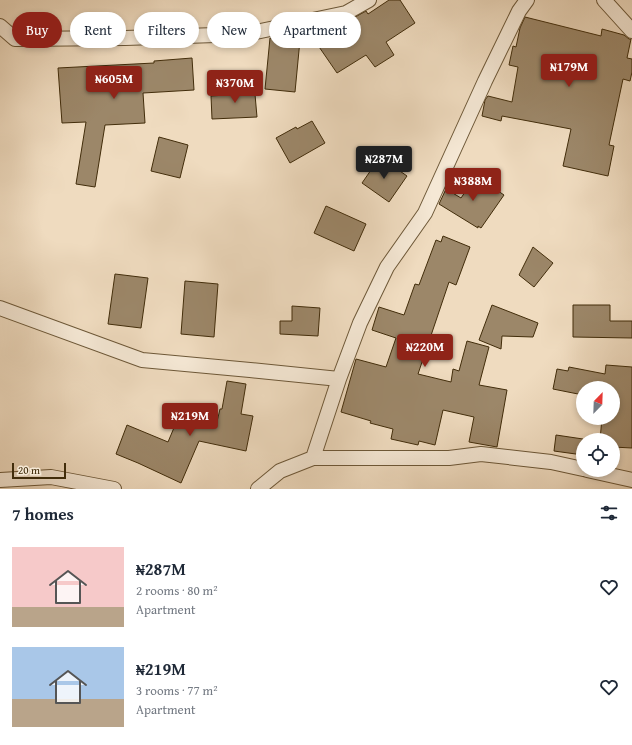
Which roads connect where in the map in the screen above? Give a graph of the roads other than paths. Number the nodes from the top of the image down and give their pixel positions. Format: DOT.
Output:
graph roads {
  1 [pos="370,0"];
  2 [pos="528,0"];
  3 [pos="604,0"];
  4 [pos="0,26"];
  5 [pos="632,31"];
  6 [pos="0,308"];
  7 [pos="339,379"];
  8 [pos="313,458"];
  9 [pos="576,467"];
  10 [pos="618,477"];
  11 [pos="0,480"];
  12 [pos="632,480"];
  13 [pos="114,489"];
  14 [pos="258,489"];
  1 -- 4 [label="street"];
  2 -- 7 [label="street"];
  3 -- 5 [label="street"];
  6 -- 7 [label="street"];
  7 -- 8 [label="street"];
  8 -- 9 [label="street"];
  8 -- 14 [label="street"];
  10 -- 12 [label="street"];
  11 -- 13 [label="street"];
}
